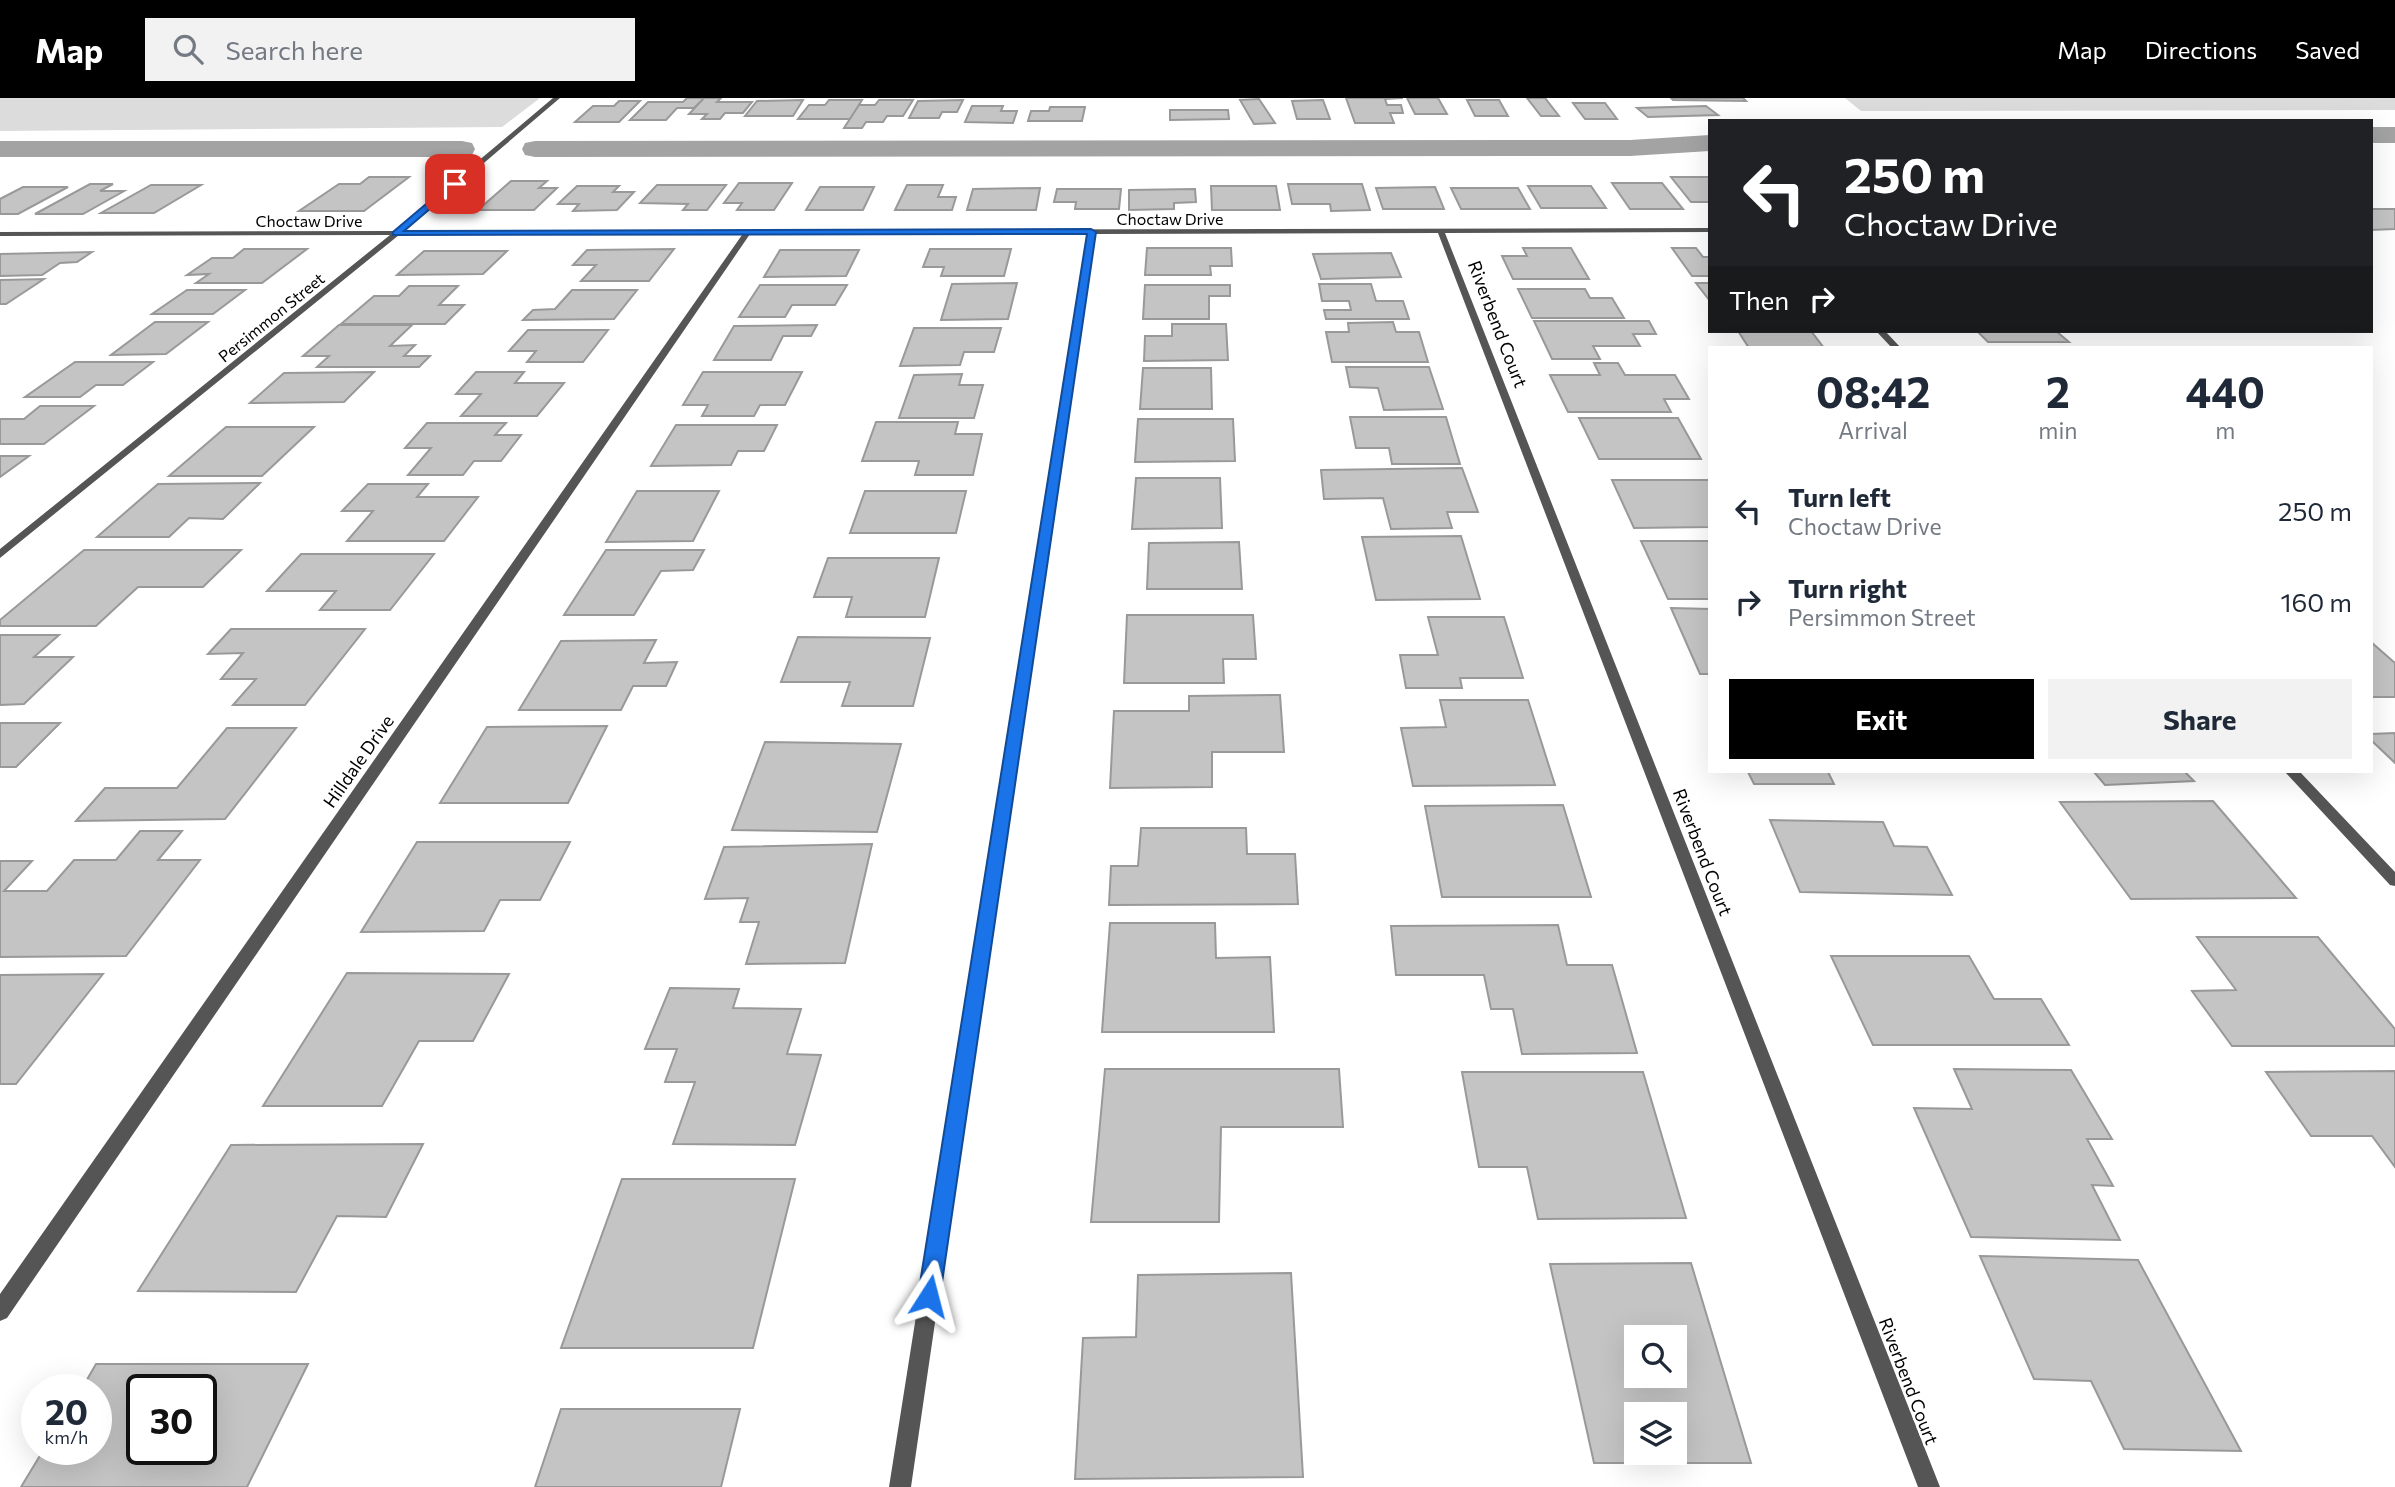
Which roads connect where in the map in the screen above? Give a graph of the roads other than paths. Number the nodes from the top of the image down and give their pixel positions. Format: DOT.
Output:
graph roads {
  1 [pos="556,98"];
  2 [pos="1708,230"];
  3 [pos="1441,231"];
  4 [pos="1091,232"];
  5 [pos="396,233"];
  6 [pos="747,233"];
  7 [pos="0,234"];
  8 [pos="1882,333"];
  9 [pos="1894,346"];
  10 [pos="0,555"];
  11 [pos="2293,773"];
  12 [pos="2395,881"];
  13 [pos="0,1311"];
  14 [pos="900,1487"];
  15 [pos="1929,1487"];
  1 -- 5 [label="street, Persimmon Street"];
  2 -- 3 [label="street, Choctaw Drive"];
  3 -- 4 [label="street, Choctaw Drive"];
  3 -- 15 [label="street, Riverbend Court"];
  4 -- 6 [label="street, Choctaw Drive"];
  4 -- 14 [label="street"];
  5 -- 6 [label="street, Choctaw Drive"];
  5 -- 7 [label="street, Choctaw Drive"];
  5 -- 10 [label="street, Persimmon Street"];
  6 -- 13 [label="street, Hilldale Drive"];
  8 -- 9 [label="street"];
  11 -- 12 [label="street"];
}
